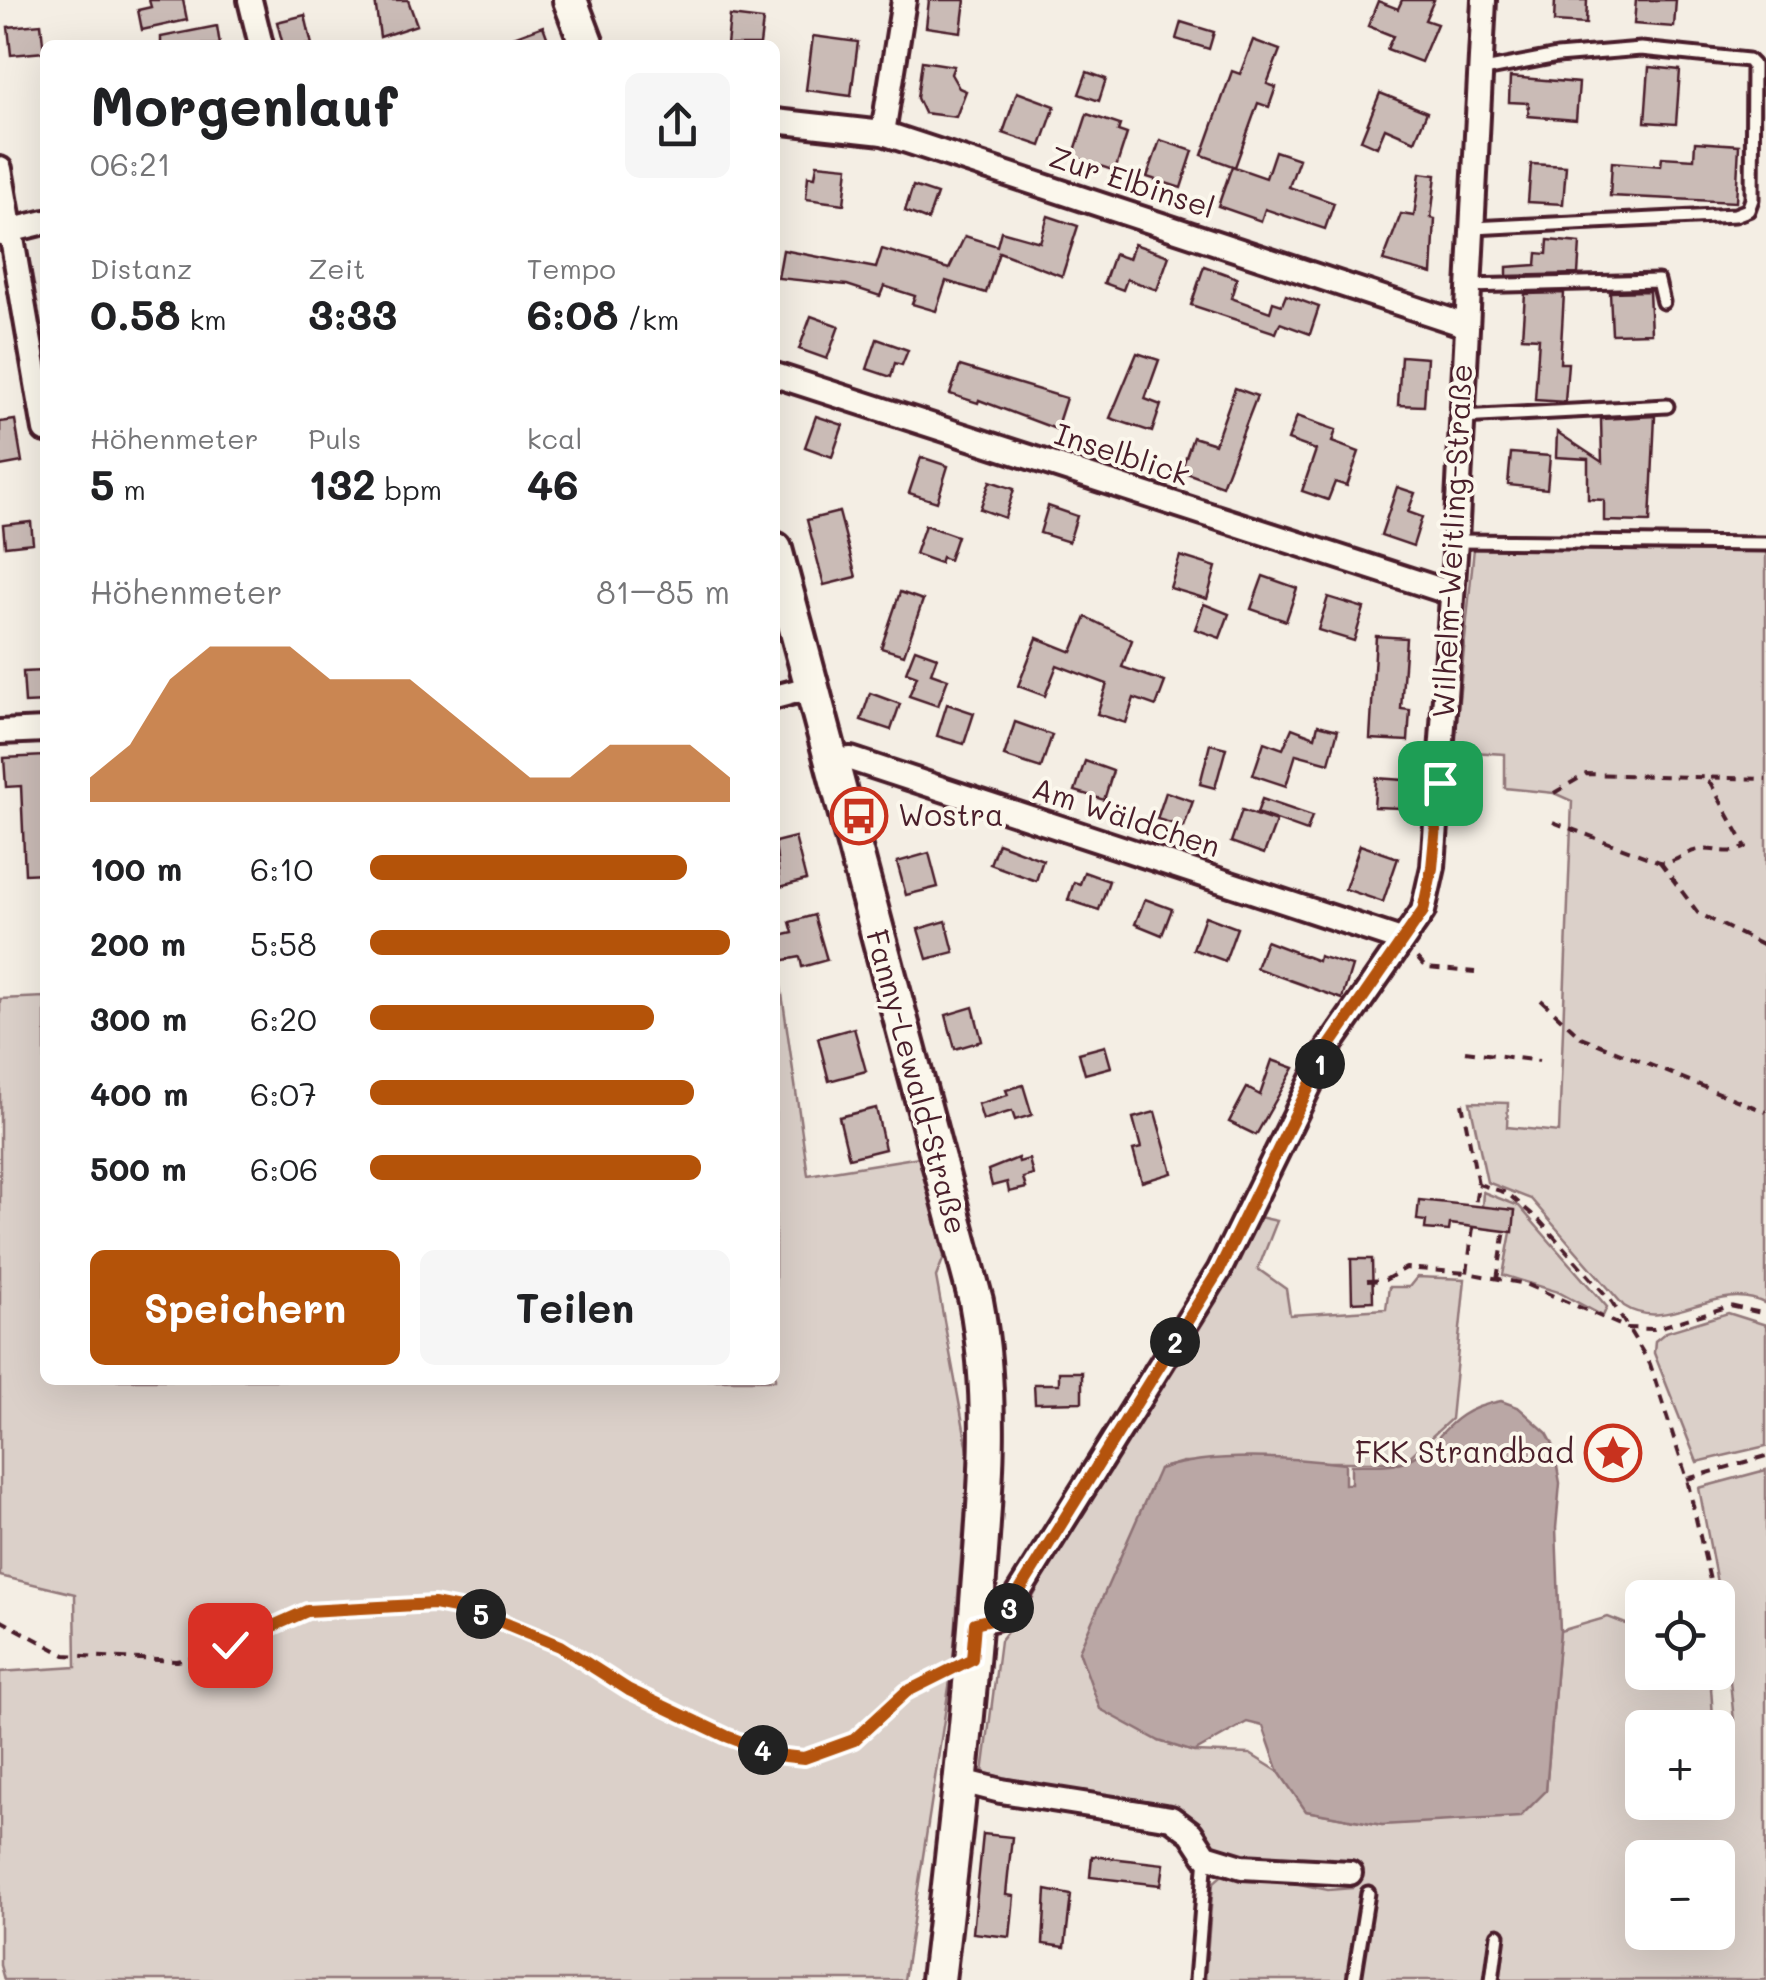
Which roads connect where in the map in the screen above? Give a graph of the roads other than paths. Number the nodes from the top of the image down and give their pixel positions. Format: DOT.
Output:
graph roads {
  1 [pos="250,0"];
  2 [pos="570,0"];
  3 [pos="904,0"];
  4 [pos="1484,0"];
  5 [pos="260,40"];
  6 [pos="585,40"];
  7 [pos="1480,71"];
  8 [pos="780,122"];
  9 [pos="884,133"];
  10 [pos="0,170"];
  11 [pos="40,223"];
  12 [pos="1470,228"];
  13 [pos="4,232"];
  14 [pos="1467,286"];
  15 [pos="1663,302"];
  16 [pos="1465,325"];
  17 [pos="780,376"];
  18 [pos="40,406"];
  19 [pos="1668,406"];
  20 [pos="1461,416"];
  21 [pos="1456,541"];
  22 [pos="1766,544"];
  23 [pos="780,568"];
  24 [pos="1451,593"];
  25 [pos="812,687"];
  26 [pos="780,696"];
  27 [pos="40,730"];
  28 [pos="0,732"];
  29 [pos="832,761"];
  30 [pos="1401,940"];
  31 [pos="975,1623"];
  32 [pos="962,1780"];
  33 [pos="1206,1856"];
  34 [pos="1350,1872"];
  35 [pos="1368,1893"];
  36 [pos="1498,1935"];
  37 [pos="938,1980"];
  38 [pos="1196,1980"];
  39 [pos="1354,1980"];
  40 [pos="1492,1980"];
  1 -- 5 [label="street"];
  2 -- 6 [label="street"];
  3 -- 9 [label="street"];
  4 -- 7 [label="street, Wilhelm-Weitling-Straße"];
  7 -- 12 [label="street, Wilhelm-Weitling-Straße"];
  7 -- 12 [label="lane"];
  8 -- 9 [label="street, Zur Elbinsel"];
  9 -- 16 [label="street, Zur Elbinsel"];
  10 -- 13 [label="street"];
  11 -- 13 [label="street"];
  12 -- 14 [label="street, Wilhelm-Weitling-Straße"];
  13 -- 18 [label="street"];
  14 -- 15 [label="lane"];
  14 -- 16 [label="street, Wilhelm-Weitling-Straße"];
  16 -- 20 [label="street, Wilhelm-Weitling-Straße"];
  17 -- 24 [label="street, Inselblick"];
  19 -- 20 [label="lane"];
  20 -- 21 [label="street, Wilhelm-Weitling-Straße"];
  21 -- 22 [label="lane"];
  21 -- 24 [label="street, Wilhelm-Weitling-Straße"];
  23 -- 25 [label="street, Fanny-Lewald-Straße"];
  24 -- 30 [label="street, Wilhelm-Weitling-Straße"];
  25 -- 26 [label="street"];
  25 -- 29 [label="street, Fanny-Lewald-Straße"];
  27 -- 28 [label="street"];
  29 -- 30 [label="street, Am Wäldchen"];
  29 -- 31 [label="street, Fanny-Lewald-Straße"];
  30 -- 31 [label="street, Wilhelm-Weitling-Straße"];
  31 -- 32 [label="street"];
  32 -- 33 [label="street"];
  32 -- 37 [label="street"];
  33 -- 34 [label="street"];
  33 -- 38 [label="lane"];
  35 -- 39 [label="lane"];
  36 -- 40 [label="lane"];
}
